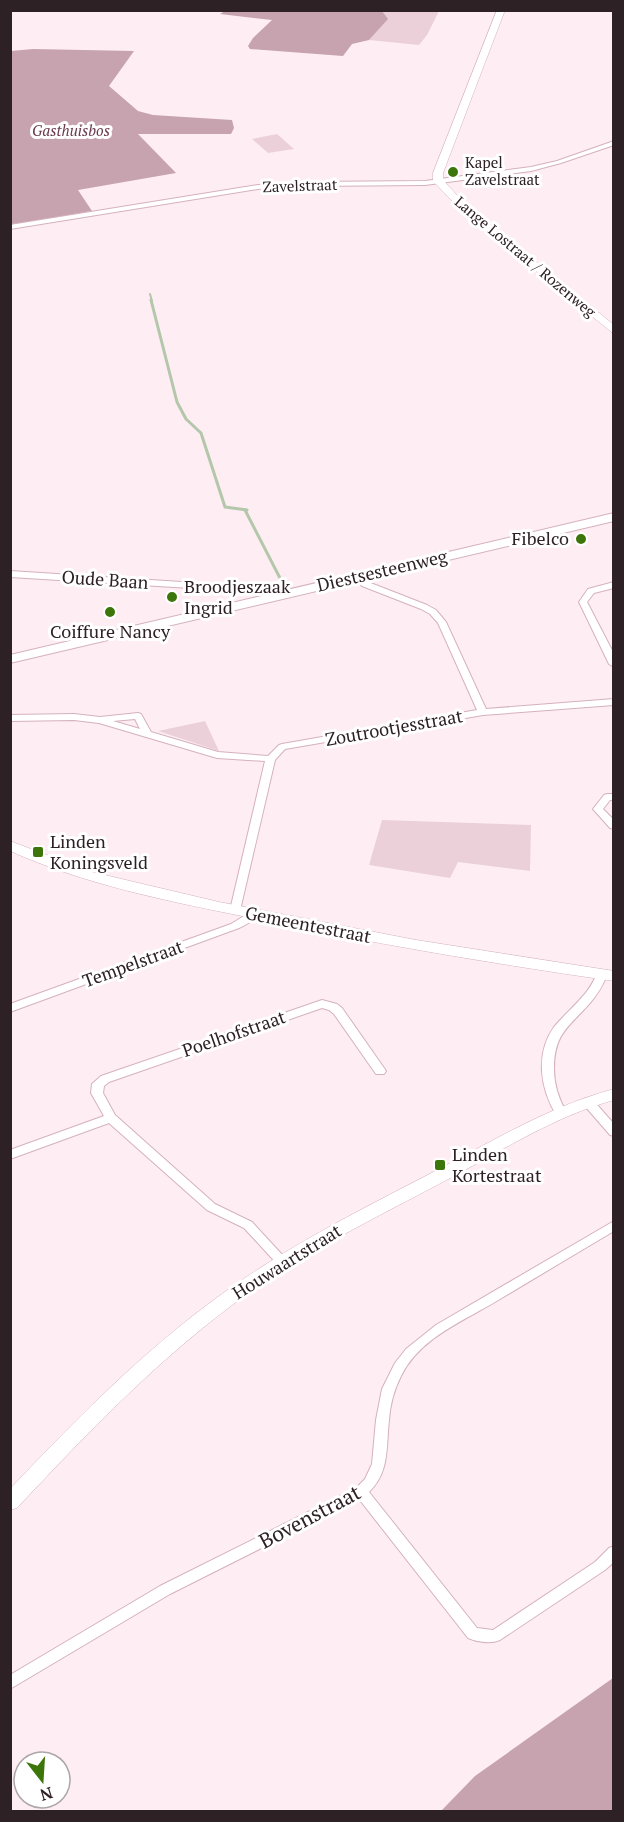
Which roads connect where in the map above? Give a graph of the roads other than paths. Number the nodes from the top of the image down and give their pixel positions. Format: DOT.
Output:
graph roads {
  1 [pos="501,10"];
  2 [pos="614,143"];
  3 [pos="614,149"];
  4 [pos="588,151"];
  5 [pos="438,181"];
  6 [pos="10,227"];
  7 [pos="614,331"];
  8 [pos="614,517"];
  9 [pos="10,574"];
  10 [pos="358,577"];
  11 [pos="614,585"];
  12 [pos="268,598"];
  13 [pos="10,659"];
  14 [pos="614,664"];
  15 [pos="614,702"];
  16 [pos="483,712"];
  17 [pos="10,718"];
  18 [pos="270,759"];
  19 [pos="614,797"];
  20 [pos="614,826"];
  21 [pos="10,845"];
  22 [pos="245,912"];
  23 [pos="608,975"];
  24 [pos="10,1008"];
  25 [pos="380,1071"];
  26 [pos="614,1094"];
  27 [pos="588,1102"];
  28 [pos="561,1113"];
  29 [pos="111,1118"];
  30 [pos="614,1132"];
  31 [pos="10,1155"];
  32 [pos="614,1225"];
  33 [pos="283,1263"];
  34 [pos="361,1492"];
  35 [pos="10,1502"];
  36 [pos="614,1552"];
  37 [pos="10,1683"];
  1 -- 5 [label="street"];
  2 -- 4 [label="street, Zavelstraat"];
  3 -- 4 [label="street, Zavelstraat"];
  4 -- 5 [label="street, Zavelstraat"];
  5 -- 6 [label="street, Zavelstraat"];
  5 -- 7 [label="street, Lange Lostraat / Rozenweg"];
  8 -- 10 [label="main road, Diestsesteenweg"];
  9 -- 12 [label="street, Oude Baan"];
  10 -- 12 [label="main road, Diestsesteenweg"];
  10 -- 16 [label="street, Zoutrootjesstraat"];
  11 -- 14 [label="street"];
  12 -- 13 [label="main road, Diestsesteenweg"];
  15 -- 16 [label="street"];
  16 -- 18 [label="street, Zoutrootjesstraat"];
  17 -- 18 [label="street"];
  18 -- 22 [label="street"];
  19 -- 20 [label="street"];
  21 -- 22 [label="street, Gemeentestraat"];
  22 -- 23 [label="street, Gemeentestraat"];
  22 -- 24 [label="street, Tempelstraat"];
  23 -- 28 [label="street"];
  25 -- 29 [label="street, Poelhofstraat"];
  26 -- 27 [label="street, Houwaartstraat"];
  27 -- 28 [label="street, Houwaartstraat"];
  27 -- 30 [label="street"];
  28 -- 33 [label="street, Houwaartstraat"];
  29 -- 31 [label="street"];
  29 -- 33 [label="street, Poelhofstraat"];
  32 -- 34 [label="street, Bovenstraat"];
  33 -- 35 [label="street, Houwaartstraat"];
  34 -- 36 [label="street"];
  34 -- 37 [label="street, Bovenstraat"];
}
